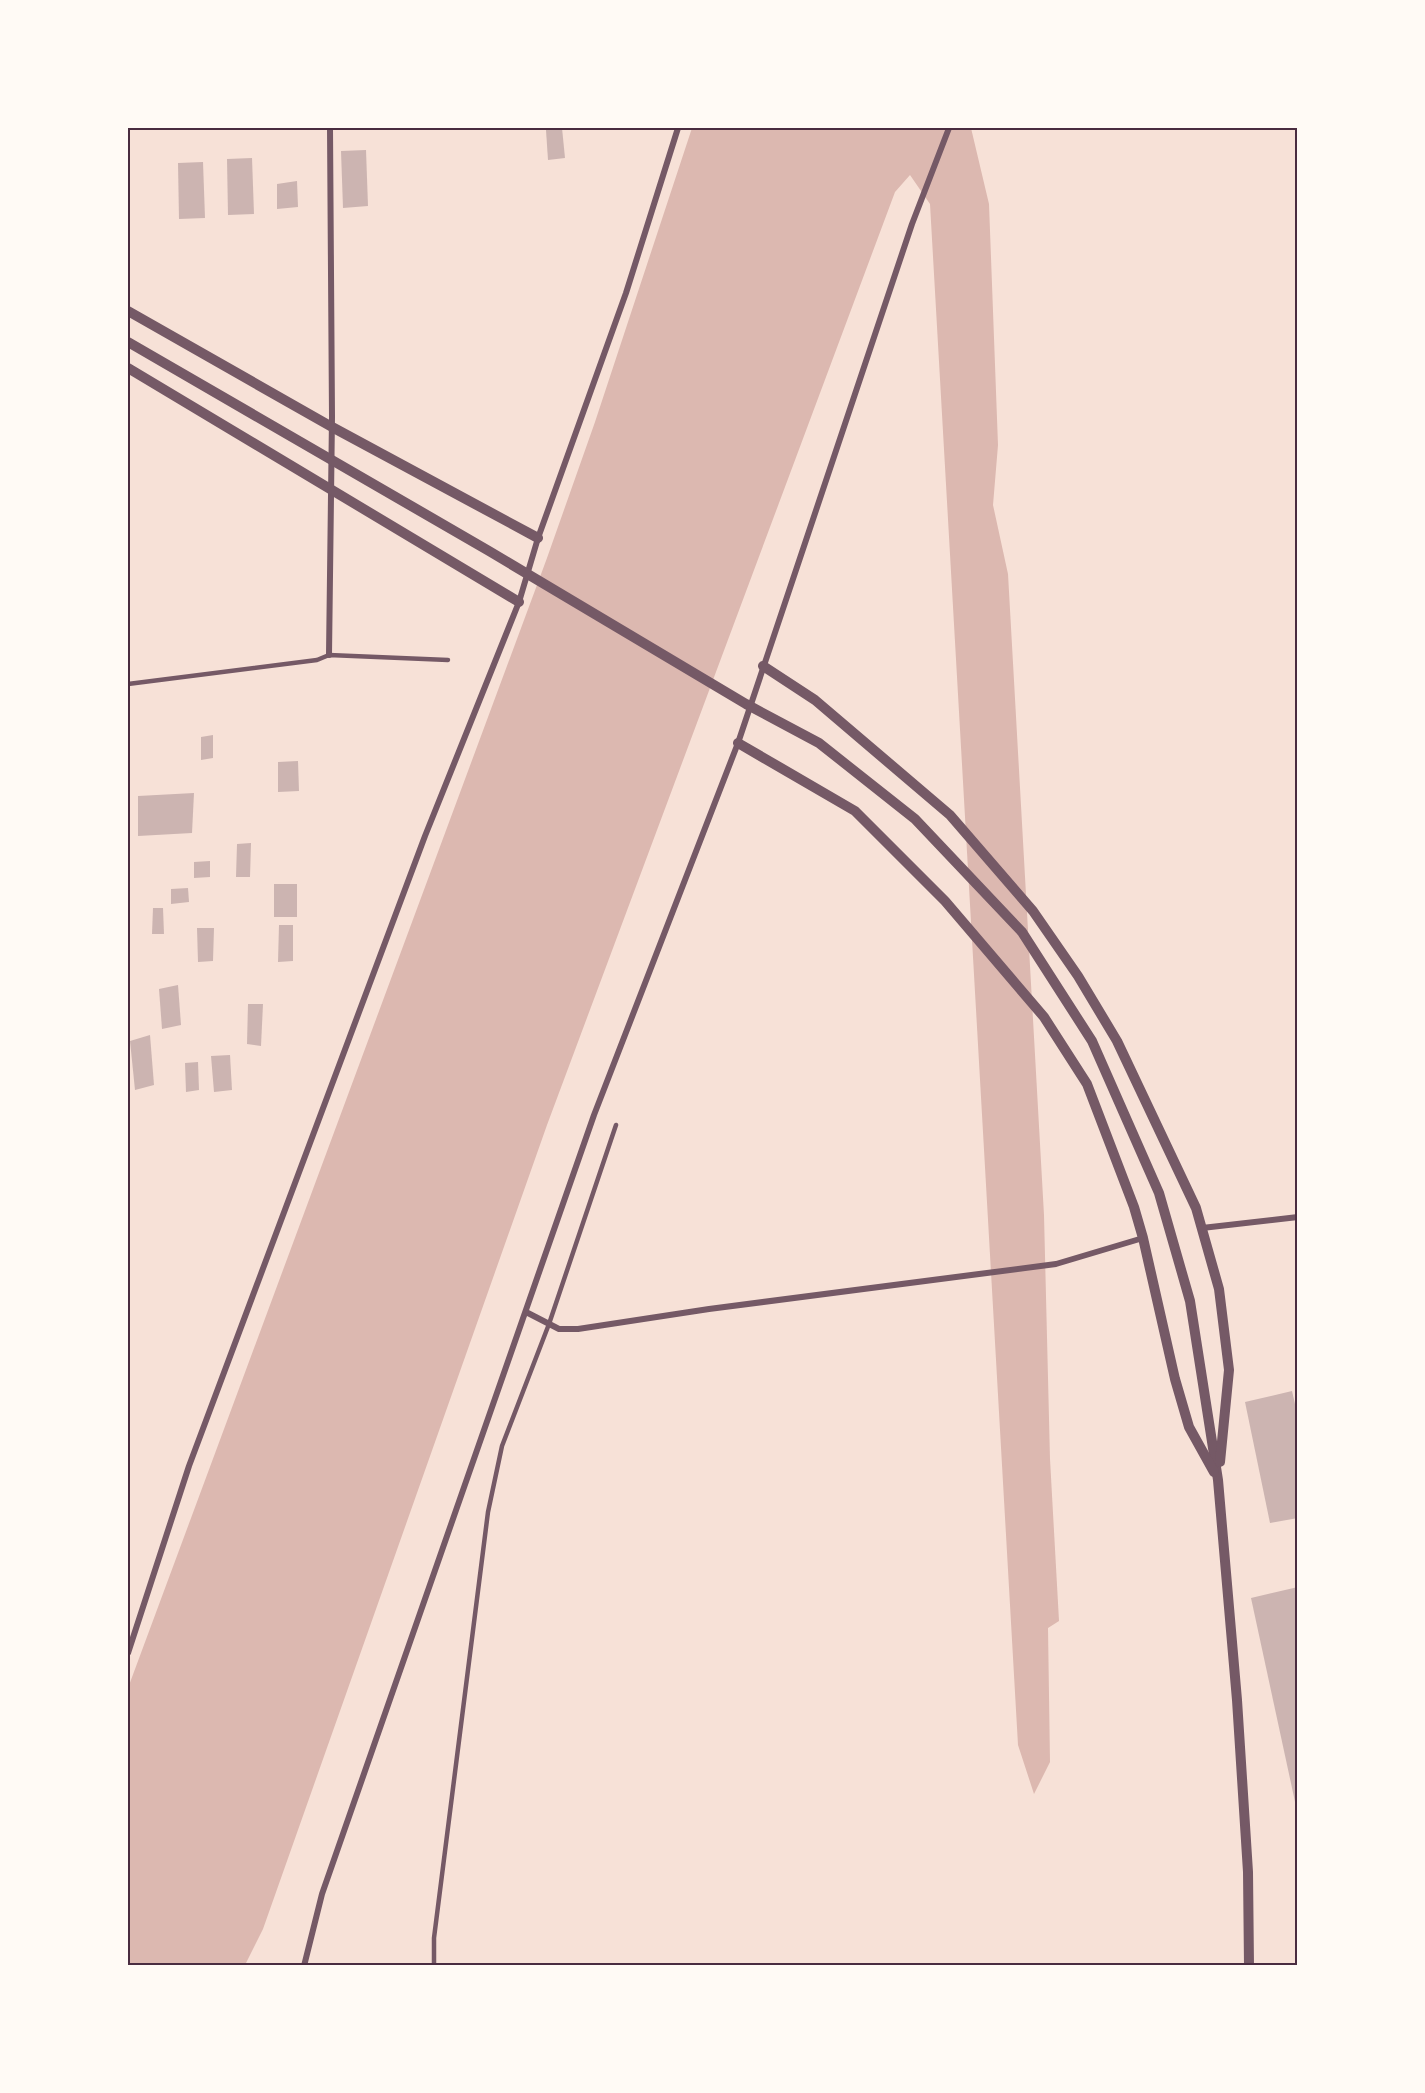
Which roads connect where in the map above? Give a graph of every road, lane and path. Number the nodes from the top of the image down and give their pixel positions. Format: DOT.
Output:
graph roads {
  1 [pos="330,128"];
  2 [pos="678,128"];
  3 [pos="949,128"];
  4 [pos="128,311"];
  5 [pos="128,342"];
  6 [pos="128,368"];
  7 [pos="332,427"];
  8 [pos="331,490"];
  9 [pos="538,538"];
  10 [pos="519,602"];
  11 [pos="329,656"];
  12 [pos="448,660"];
  13 [pos="763,666"];
  14 [pos="128,684"];
  15 [pos="738,743"];
  16 [pos="616,1125"];
  17 [pos="1298,1216"];
  18 [pos="1202,1228"];
  19 [pos="1143,1238"];
  20 [pos="526,1312"];
  21 [pos="549,1324"];
  22 [pos="1218,1480"];
  23 [pos="128,1653"];
  24 [pos="304,1965"];
  25 [pos="434,1965"];
  26 [pos="1249,1965"];
  1 -- 7 [label="street"];
  2 -- 9 [label="street"];
  3 -- 13 [label="street"];
  4 -- 7 [label="street"];
  5 -- 22 [label="street"];
  6 -- 8 [label="street"];
  7 -- 8 [label="street"];
  7 -- 9 [label="street"];
  8 -- 10 [label="street"];
  8 -- 11 [label="street"];
  9 -- 10 [label="street"];
  10 -- 23 [label="street"];
  11 -- 12 [label="lane"];
  11 -- 14 [label="lane"];
  13 -- 15 [label="street"];
  13 -- 18 [label="street"];
  15 -- 19 [label="street"];
  15 -- 20 [label="street"];
  16 -- 21 [label="lane"];
  17 -- 18 [label="street"];
  18 -- 22 [label="street"];
  19 -- 21 [label="street"];
  19 -- 22 [label="street"];
  20 -- 21 [label="street"];
  20 -- 24 [label="street"];
  21 -- 25 [label="lane"];
  22 -- 26 [label="street"];
}
